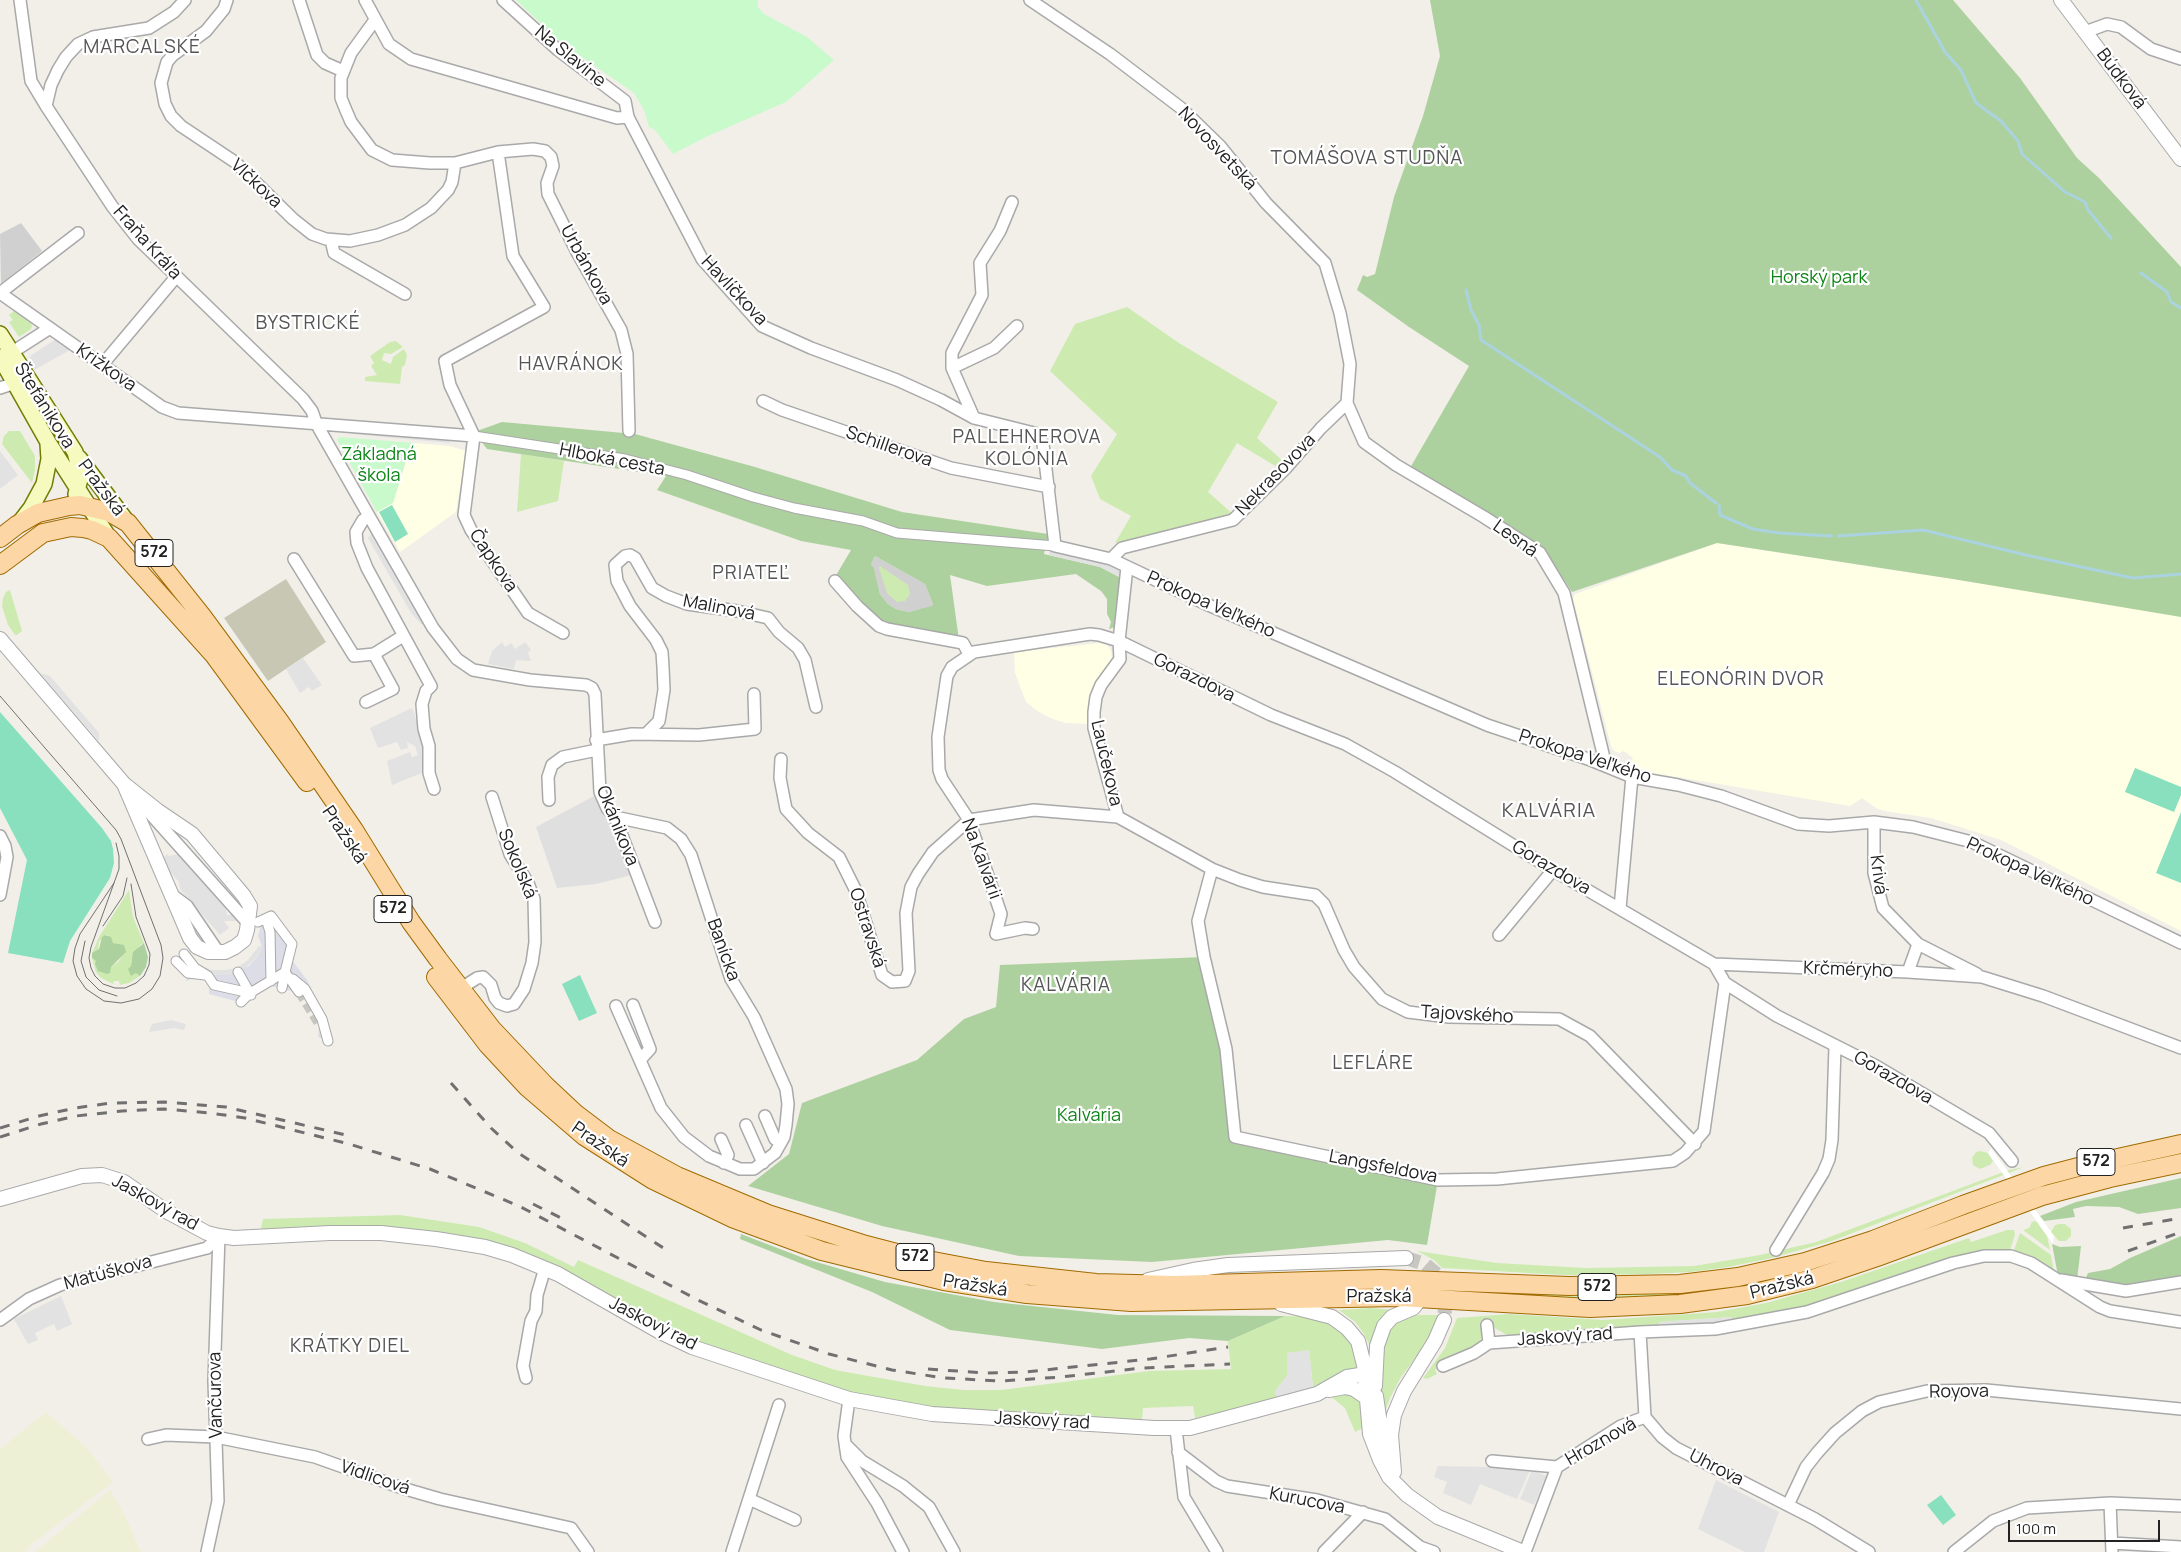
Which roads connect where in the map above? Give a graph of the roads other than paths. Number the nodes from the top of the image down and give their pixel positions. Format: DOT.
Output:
graph roads {
  1 [pos="20,0"];
  2 [pos="185,0"];
  3 [pos="227,0"];
  4 [pos="299,0"];
  5 [pos="365,0"];
  6 [pos="504,0"];
  7 [pos="1030,0"];
  8 [pos="2061,0"];
  9 [pos="375,20"];
  10 [pos="2086,32"];
  11 [pos="2181,59"];
  12 [pos="343,71"];
  13 [pos="46,106"];
  14 [pos="628,117"];
  15 [pos="498,152"];
  16 [pos="2181,159"];
  17 [pos="455,163"];
  18 [pos="1012,202"];
  19 [pos="78,233"];
  20 [pos="331,240"];
  21 [pos="176,277"];
  22 [pos="0,293"];
  23 [pos="405,294"];
  24 [pos="1017,326"];
  25 [pos="50,328"];
  26 [pos="0,334"];
  27 [pos="5,358"];
  28 [pos="102,365"];
  29 [pos="952,368"];
  30 [pos="7,386"];
  31 [pos="763,401"];
  32 [pos="1347,403"];
  33 [pos="162,407"];
  34 [pos="974,418"];
  35 [pos="317,425"];
  36 [pos="629,431"];
  37 [pos="474,436"];
  38 [pos="48,442"];
  39 [pos="75,452"];
  40 [pos="1049,488"];
  41 [pos="73,498"];
  42 [pos="87,506"];
  43 [pos="369,516"];
  44 [pos="128,523"];
  45 [pos="17,525"];
  46 [pos="43,533"];
  47 [pos="0,538"];
  48 [pos="109,538"];
  49 [pos="1055,546"];
  50 [pos="294,558"];
  51 [pos="1111,558"];
  52 [pos="1,566"];
  53 [pos="1127,568"];
  54 [pos="834,581"];
  55 [pos="563,633"];
  56 [pos="403,636"];
  57 [pos="0,639"];
  58 [pos="1119,641"];
  59 [pos="374,654"];
  60 [pos="969,654"];
  61 [pos="754,694"];
  62 [pos="366,702"];
  63 [pos="816,707"];
  64 [pos="646,734"];
  65 [pos="596,745"];
  66 [pos="781,759"];
  67 [pos="1606,766"];
  68 [pos="1632,777"];
  69 [pos="124,784"];
  70 [pos="434,789"];
  71 [pos="492,797"];
  72 [pos="549,800"];
  73 [pos="1118,816"];
  74 [pos="615,817"];
  75 [pos="969,820"];
  76 [pos="1874,822"];
  77 [pos="0,836"];
  78 [pos="1212,869"];
  79 [pos="1553,870"];
  80 [pos="0,895"];
  81 [pos="1620,908"];
  82 [pos="258,921"];
  83 [pos="655,922"];
  84 [pos="1034,929"];
  85 [pos="1499,935"];
  86 [pos="2181,943"];
  87 [pos="1918,944"];
  88 [pos="184,954"];
  89 [pos="176,961"];
  90 [pos="1714,964"];
  91 [pos="238,972"];
  92 [pos="285,972"];
  93 [pos="1908,972"];
  94 [pos="208,976"];
  95 [pos="1982,977"];
  96 [pos="271,981"];
  97 [pos="1725,983"];
  98 [pos="282,988"];
  99 [pos="460,989"];
  100 [pos="299,992"];
  101 [pos="251,995"];
  102 [pos="241,1002"];
  103 [pos="616,1006"];
  104 [pos="633,1006"];
  105 [pos="320,1026"];
  106 [pos="1835,1046"];
  107 [pos="2181,1048"];
  108 [pos="640,1060"];
  109 [pos="765,1116"];
  110 [pos="746,1125"];
  111 [pos="721,1139"];
  112 [pos="780,1142"];
  113 [pos="1695,1144"];
  114 [pos="2181,1144"];
  115 [pos="2012,1161"];
  116 [pos="724,1163"];
  117 [pos="762,1163"];
  118 [pos="2181,1163"];
  119 [pos="0,1199"];
  120 [pos="219,1236"];
  121 [pos="1776,1250"];
  122 [pos="1406,1258"];
  123 [pos="545,1268"];
  124 [pos="2057,1279"];
  125 [pos="2181,1282"];
  126 [pos="1132,1284"];
  127 [pos="1422,1297"];
  128 [pos="1263,1299"];
  129 [pos="0,1320"];
  130 [pos="1444,1320"];
  131 [pos="2181,1322"];
  132 [pos="1487,1324"];
  133 [pos="1640,1332"];
  134 [pos="1489,1343"];
  135 [pos="1444,1366"];
  136 [pos="1366,1374"];
  137 [pos="526,1378"];
  138 [pos="1375,1386"];
  139 [pos="1322,1391"];
  140 [pos="1367,1398"];
  141 [pos="849,1399"];
  142 [pos="779,1405"];
  143 [pos="2181,1409"];
  144 [pos="1645,1417"];
  145 [pos="1176,1429"];
  146 [pos="216,1437"];
  147 [pos="148,1439"];
  148 [pos="844,1442"];
  149 [pos="1178,1452"];
  150 [pos="1492,1461"];
  151 [pos="1557,1467"];
  152 [pos="1394,1472"];
  153 [pos="1407,1495"];
  154 [pos="749,1499"];
  155 [pos="2110,1503"];
  156 [pos="1788,1505"];
  157 [pos="2181,1506"];
  158 [pos="1363,1512"];
  159 [pos="795,1520"];
  160 [pos="2181,1547"];
  161 [pos="2112,1548"];
  162 [pos="207,1552"];
  163 [pos="588,1552"];
  164 [pos="732,1552"];
  165 [pos="903,1552"];
  166 [pos="954,1552"];
  167 [pos="1217,1552"];
  168 [pos="1324,1552"];
  169 [pos="1434,1552"];
  170 [pos="1524,1552"];
  171 [pos="1869,1552"];
  172 [pos="1954,1552"];
  1 -- 13 [label="street, Fraňa Kráľa"];
  2 -- 13 [label="street"];
  3 -- 20 [label="street, Vlčkova"];
  4 -- 12 [label="street"];
  5 -- 9 [label="street"];
  6 -- 14 [label="street, Na Slavíne"];
  7 -- 32 [label="street, Novosvetská"];
  8 -- 10 [label="street, Búdková"];
  9 -- 12 [label="street"];
  9 -- 14 [label="street"];
  10 -- 11 [label="street"];
  10 -- 16 [label="street, Búdková"];
  12 -- 17 [label="street"];
  13 -- 21 [label="street, Fraňa Kráľa"];
  14 -- 34 [label="street, Havlíčkova"];
  15 -- 17 [label="street"];
  15 -- 36 [label="street, Urbánkova"];
  15 -- 37 [label="street"];
  17 -- 20 [label="street, Vlčkova"];
  18 -- 29 [label="street"];
  19 -- 22 [label="street"];
  20 -- 23 [label="street"];
  21 -- 28 [label="street"];
  21 -- 35 [label="street, Fraňa Kráľa"];
  22 -- 25 [label="street, Križkova"];
  24 -- 29 [label="street"];
  25 -- 27 [label="street"];
  25 -- 28 [label="street, Križkova"];
  26 -- 27 [label="main road, Štefánikova"];
  27 -- 30 [label="main road, Štefánikova"];
  27 -- 39 [label="main road, Štefánikova"];
  28 -- 33 [label="street, Križkova"];
  29 -- 34 [label="street"];
  30 -- 38 [label="main road, Štefánikova"];
  31 -- 40 [label="street, Schillerova"];
  32 -- 51 [label="street, Nekrasovova"];
  32 -- 67 [label="street, Lesná"];
  33 -- 35 [label="street, Hlboká cesta"];
  34 -- 40 [label="street, Havlíčkova"];
  35 -- 37 [label="street, Hlboká cesta"];
  35 -- 43 [label="street"];
  37 -- 49 [label="street, Hlboká cesta"];
  37 -- 55 [label="street, Čapkova"];
  38 -- 41 [label="main road, Štefánikova"];
  38 -- 45 [label="main road"];
  39 -- 41 [label="main road, Štefánikova"];
  39 -- 44 [label="main road, Pražská"];
  40 -- 49 [label="street, Havlíčkova"];
  41 -- 42 [label="main road, 572"];
  41 -- 45 [label="main road, 572"];
  41 -- 46 [label="main road"];
  42 -- 44 [label="main road, Pražská / 572"];
  42 -- 48 [label="main road, Pražská"];
  43 -- 56 [label="street"];
  43 -- 65 [label="street, Okánikova"];
  44 -- 99 [label="main road, Pražská / 572"];
  45 -- 47 [label="main road, 572"];
  46 -- 48 [label="main road, 572"];
  46 -- 52 [label="main road, 572"];
  48 -- 128 [label="main road, Pražská / 572"];
  49 -- 51 [label="street, Prokopa Veľkého"];
  50 -- 59 [label="street"];
  51 -- 53 [label="street, Prokopa Veľkého"];
  53 -- 58 [label="street, Laučekova"];
  53 -- 67 [label="street, Prokopa Veľkého"];
  54 -- 60 [label="street"];
  56 -- 59 [label="street"];
  56 -- 70 [label="street"];
  57 -- 69 [label="street"];
  58 -- 60 [label="street, Gorazdova"];
  58 -- 73 [label="street, Laučekova"];
  58 -- 79 [label="street, Gorazdova"];
  59 -- 62 [label="street"];
  60 -- 75 [label="street, Na Kalvárii"];
  61 -- 64 [label="street"];
  63 -- 64 [label="street, Malinová"];
  64 -- 65 [label="street"];
  65 -- 72 [label="street"];
  65 -- 74 [label="street, Okánikova"];
  66 -- 75 [label="street, Ostravská"];
  67 -- 68 [label="street, Prokopa Veľkého"];
  68 -- 76 [label="street, Prokopa Veľkého"];
  68 -- 81 [label="street"];
  69 -- 82 [label="street"];
  69 -- 82 [label="street"];
  71 -- 99 [label="street, Sokolská"];
  73 -- 75 [label="street, Tajovského"];
  73 -- 78 [label="street, Tajovského"];
  74 -- 83 [label="street, Okánikova"];
  74 -- 112 [label="street, Banícka"];
  75 -- 84 [label="street, Na Kalvárii"];
  76 -- 86 [label="street, Prokopa Veľkého"];
  76 -- 87 [label="street, Krivá"];
  77 -- 80 [label="street"];
  78 -- 113 [label="street, Tajovského"];
  78 -- 113 [label="street, Langsfeldova"];
  79 -- 81 [label="street, Gorazdova"];
  79 -- 85 [label="street"];
  81 -- 90 [label="street, Gorazdova"];
  82 -- 92 [label="street"];
  82 -- 96 [label="street"];
  87 -- 93 [label="street"];
  87 -- 95 [label="street, Krčméryho"];
  88 -- 94 [label="street"];
  89 -- 94 [label="street"];
  90 -- 93 [label="street, Krčméryho"];
  90 -- 97 [label="street, Gorazdova"];
  91 -- 101 [label="street"];
  92 -- 96 [label="street"];
  92 -- 98 [label="street"];
  92 -- 100 [label="street"];
  92 -- 105 [label="street"];
  93 -- 95 [label="street, Krčméryho"];
  94 -- 101 [label="street"];
  95 -- 107 [label="street, Krčméryho"];
  96 -- 101 [label="street"];
  97 -- 106 [label="street, Gorazdova"];
  97 -- 113 [label="street, Langsfeldova"];
  99 -- 126 [label="main road, Pražská / 572"];
  101 -- 102 [label="street"];
  103 -- 108 [label="street"];
  104 -- 108 [label="street"];
  106 -- 115 [label="street, Gorazdova"];
  106 -- 121 [label="street"];
  108 -- 116 [label="street"];
  109 -- 112 [label="street"];
  110 -- 117 [label="street"];
  111 -- 116 [label="street"];
  112 -- 117 [label="street, Banícka"];
  114 -- 126 [label="main road, Pražská / 572"];
  116 -- 117 [label="street"];
  118 -- 127 [label="main road, Pražská / 572"];
  119 -- 120 [label="street, Jaskový rad"];
  120 -- 123 [label="street, Jaskový rad"];
  120 -- 129 [label="street, Matúškova"];
  120 -- 146 [label="street, Vančurova"];
  122 -- 126 [label="street"];
  123 -- 137 [label="street"];
  123 -- 141 [label="street, Jaskový rad"];
  124 -- 125 [label="street"];
  124 -- 131 [label="street, Pražská"];
  124 -- 133 [label="street, Pražská"];
  127 -- 128 [label="main road, Pražská / 572"];
  127 -- 138 [label="street"];
  128 -- 136 [label="street"];
  130 -- 152 [label="street"];
  132 -- 134 [label="street"];
  133 -- 134 [label="street, Jaskový rad"];
  133 -- 144 [label="street"];
  134 -- 135 [label="street, Jaskový rad"];
  136 -- 138 [label="street"];
  136 -- 139 [label="street, Jaskový rad"];
  136 -- 140 [label="street"];
  138 -- 140 [label="street"];
  138 -- 152 [label="street"];
  139 -- 140 [label="street, Jaskový rad"];
  139 -- 145 [label="street, Jaskový rad"];
  140 -- 153 [label="street"];
  141 -- 145 [label="street, Jaskový rad"];
  141 -- 148 [label="street"];
  142 -- 154 [label="street"];
  143 -- 156 [label="street, Royova"];
  144 -- 151 [label="street, Hroznová"];
  144 -- 156 [label="street, Uhrova"];
  145 -- 149 [label="street"];
  146 -- 147 [label="street, Vidlicová"];
  146 -- 162 [label="street, Vančurova"];
  146 -- 163 [label="street, Vidlicová"];
  148 -- 165 [label="street"];
  148 -- 166 [label="street"];
  149 -- 158 [label="street, Kurucova"];
  149 -- 167 [label="street"];
  150 -- 151 [label="street, Hroznová"];
  151 -- 170 [label="street, Hroznová"];
  152 -- 153 [label="street"];
  153 -- 170 [label="street"];
  154 -- 159 [label="street"];
  154 -- 164 [label="street"];
  155 -- 157 [label="street"];
  155 -- 161 [label="street"];
  155 -- 172 [label="street"];
  156 -- 171 [label="street, Uhrova"];
  158 -- 168 [label="street"];
  158 -- 169 [label="street, Kurucova"];
  160 -- 161 [label="street"];
}
